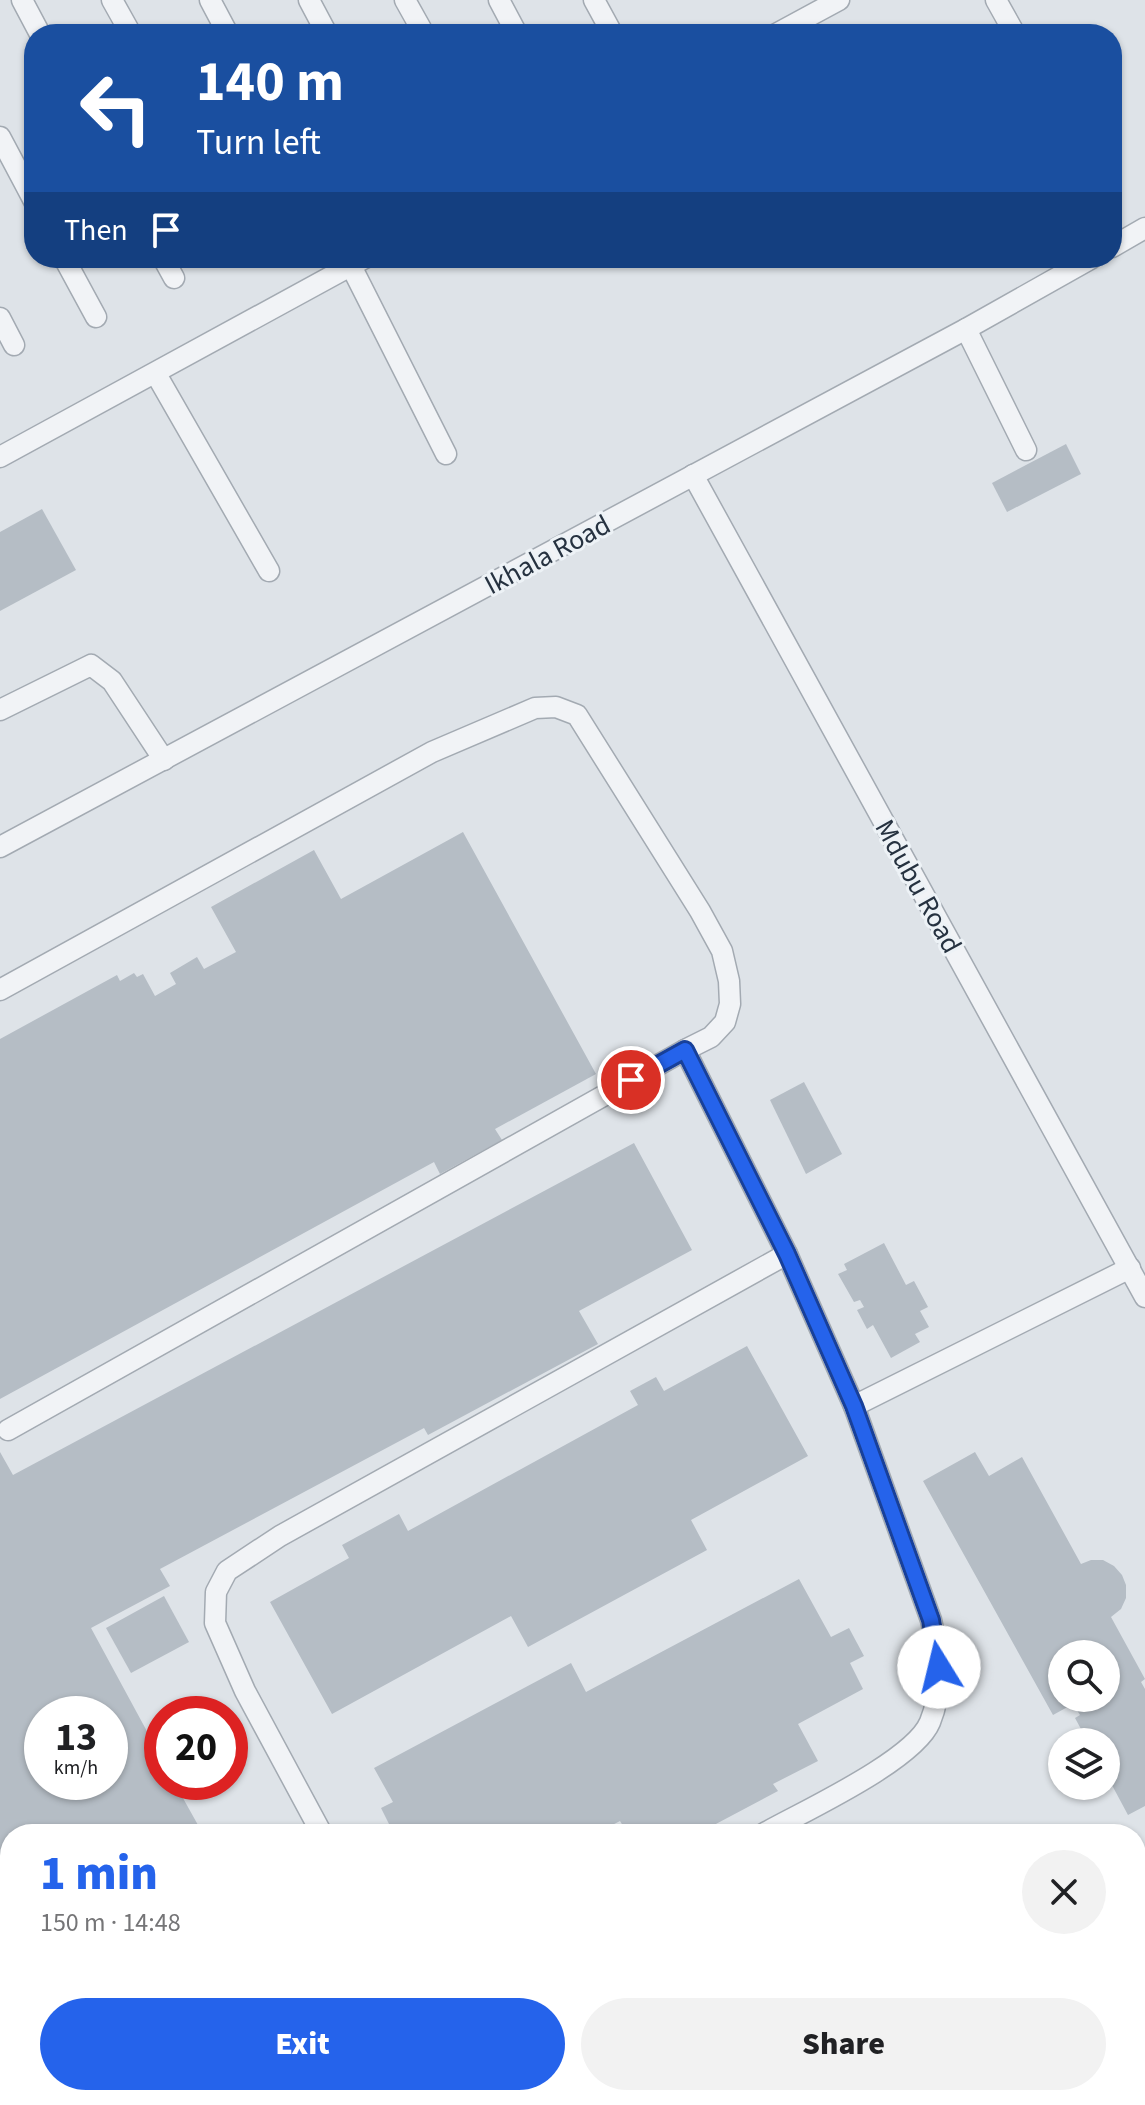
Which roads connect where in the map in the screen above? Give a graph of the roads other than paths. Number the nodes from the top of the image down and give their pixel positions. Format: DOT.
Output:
graph roads {
  1 [pos="22,0"];
  2 [pos="112,0"];
  3 [pos="210,0"];
  4 [pos="309,0"];
  5 [pos="405,0"];
  6 [pos="499,0"];
  7 [pos="594,0"];
  8 [pos="839,0"];
  9 [pos="996,0"];
  10 [pos="35,24"];
  11 [pos="125,24"];
  12 [pos="223,24"];
  13 [pos="322,24"];
  14 [pos="418,24"];
  15 [pos="512,24"];
  16 [pos="607,24"];
  17 [pos="795,24"];
  18 [pos="1009,24"];
  19 [pos="0,137"];
  20 [pos="24,182"];
  21 [pos="1145,228"];
  22 [pos="1122,241"];
  23 [pos="69,268"];
  24 [pos="168,268"];
  25 [pos="342,268"];
  26 [pos="357,268"];
  27 [pos="1074,268"];
  28 [pos="174,278"];
  29 [pos="96,317"];
  30 [pos="0,318"];
  31 [pos="966,329"];
  32 [pos="14,345"];
  33 [pos="156,374"];
  34 [pos="1026,450"];
  35 [pos="446,454"];
  36 [pos="0,457"];
  37 [pos="693,475"];
  38 [pos="269,571"];
  39 [pos="0,710"];
  40 [pos="164,760"];
  41 [pos="0,847"];
  42 [pos="0,990"];
  43 [pos="685,1050"];
  44 [pos="787,1254"];
  45 [pos="1130,1268"];
  46 [pos="1145,1297"];
  47 [pos="854,1406"];
  48 [pos="8,1430"];
  49 [pos="317,1824"];
  50 [pos="781,1824"];
  1 -- 10 [label="lane"];
  2 -- 11 [label="lane"];
  3 -- 12 [label="lane"];
  4 -- 13 [label="lane"];
  5 -- 14 [label="lane"];
  6 -- 15 [label="lane"];
  7 -- 16 [label="lane"];
  8 -- 17 [label="lane"];
  9 -- 18 [label="lane"];
  19 -- 20 [label="lane"];
  21 -- 22 [label="lane"];
  23 -- 29 [label="lane"];
  24 -- 28 [label="lane"];
  25 -- 33 [label="lane"];
  26 -- 35 [label="lane"];
  27 -- 31 [label="lane, Ikhala Road"];
  30 -- 32 [label="lane"];
  31 -- 34 [label="lane"];
  31 -- 37 [label="lane, Ikhala Road"];
  33 -- 36 [label="lane"];
  33 -- 38 [label="lane"];
  37 -- 40 [label="lane, Ikhala Road"];
  37 -- 45 [label="lane, Mdubu Road"];
  39 -- 40 [label="lane"];
  40 -- 41 [label="lane, Ikhala Road"];
  42 -- 43 [label="lane"];
  43 -- 44 [label="lane"];
  43 -- 48 [label="lane"];
  44 -- 47 [label="lane"];
  44 -- 49 [label="lane"];
  45 -- 46 [label="lane, Mdubu Road"];
  45 -- 47 [label="lane"];
  47 -- 50 [label="lane"];
}
